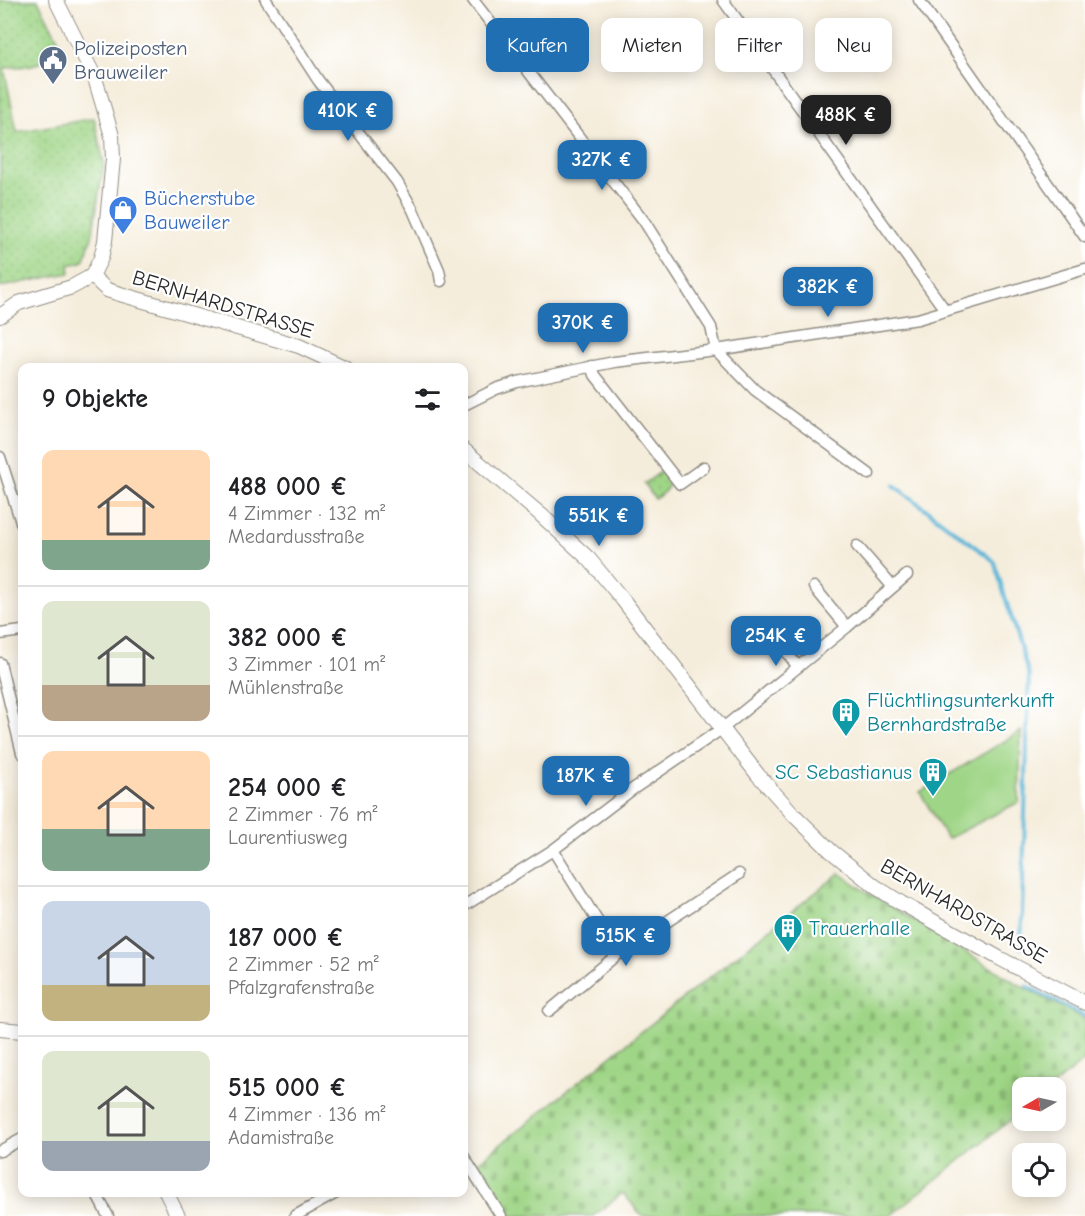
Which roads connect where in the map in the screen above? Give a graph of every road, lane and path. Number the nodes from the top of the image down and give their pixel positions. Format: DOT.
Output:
graph roads {
  1 [pos="56,0"];
  2 [pos="266,0"];
  3 [pos="473,0"];
  4 [pos="723,0"];
  5 [pos="919,0"];
  6 [pos="1085,237"];
  7 [pos="1085,269"];
  8 [pos="92,276"];
  9 [pos="441,281"];
  10 [pos="945,310"];
  11 [pos="0,316"];
  12 [pos="716,350"];
  13 [pos="335,363"];
  14 [pos="592,366"];
  15 [pos="468,403"];
  16 [pos="468,453"];
  17 [pos="0,457"];
  18 [pos="704,467"];
  19 [pos="869,474"];
  20 [pos="18,513"];
  21 [pos="857,546"];
  22 [pos="907,575"];
  23 [pos="892,586"];
  24 [pos="814,587"];
  25 [pos="767,627"];
  26 [pos="847,627"];
  27 [pos="18,632"];
  28 [pos="0,634"];
  29 [pos="0,663"];
  30 [pos="798,667"];
  31 [pos="723,728"];
  32 [pos="18,737"];
  33 [pos="553,850"];
  34 [pos="739,874"];
  35 [pos="468,903"];
  36 [pos="618,954"];
  37 [pos="1085,1003"];
  38 [pos="549,1011"];
  39 [pos="0,1029"];
  40 [pos="18,1031"];
  41 [pos="18,1141"];
  42 [pos="0,1151"];
  43 [pos="468,1163"];
  44 [pos="168,1197"];
  45 [pos="329,1197"];
  46 [pos="99,1199"];
  47 [pos="108,1216"];
  48 [pos="178,1216"];
  49 [pos="296,1216"];
  50 [pos="501,1216"];
  1 -- 8 [label="street"];
  2 -- 9 [label="street"];
  3 -- 12 [label="street"];
  4 -- 10 [label="street"];
  5 -- 6 [label="street"];
  7 -- 10 [label="street"];
  8 -- 11 [label="street"];
  8 -- 13 [label="street, BERNHARDSTRASSE"];
  10 -- 12 [label="street"];
  12 -- 14 [label="street"];
  12 -- 19 [label="street"];
  14 -- 15 [label="street"];
  14 -- 18 [label="street"];
  16 -- 31 [label="street, BERNHARDSTRASSE"];
  17 -- 20 [label="street"];
  21 -- 23 [label="street"];
  22 -- 23 [label="street"];
  23 -- 26 [label="street"];
  24 -- 26 [label="street"];
  25 -- 30 [label="street"];
  26 -- 30 [label="street"];
  27 -- 28 [label="street"];
  29 -- 32 [label="street"];
  30 -- 31 [label="street"];
  31 -- 33 [label="street"];
  31 -- 37 [label="street, BERNHARDSTRASSE"];
  33 -- 35 [label="street"];
  33 -- 36 [label="street"];
  34 -- 36 [label="street"];
  36 -- 38 [label="street"];
  39 -- 40 [label="street"];
  41 -- 42 [label="street"];
  43 -- 50 [label="street"];
  44 -- 48 [label="street"];
  45 -- 49 [label="street"];
  46 -- 47 [label="street"];
}
